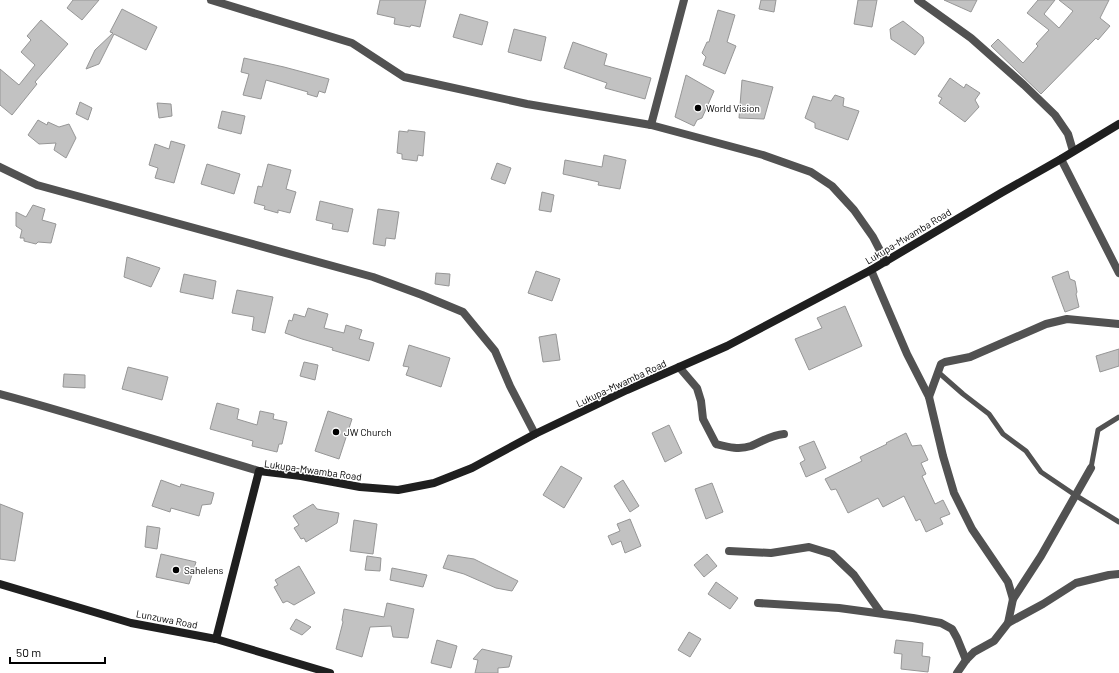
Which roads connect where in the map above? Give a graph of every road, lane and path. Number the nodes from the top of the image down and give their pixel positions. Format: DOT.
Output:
graph roads {
  1 [pos="211,0"];
  2 [pos="684,0"];
  3 [pos="918,0"];
  4 [pos="1119,124"];
  5 [pos="651,125"];
  6 [pos="1073,151"];
  7 [pos="1061,159"];
  8 [pos="0,167"];
  9 [pos="886,262"];
  10 [pos="871,270"];
  11 [pos="1119,273"];
  12 [pos="1119,324"];
  13 [pos="679,367"];
  14 [pos="938,372"];
  15 [pos="0,394"];
  16 [pos="929,397"];
  17 [pos="1119,417"];
  18 [pos="535,434"];
  19 [pos="784,434"];
  20 [pos="1091,468"];
  21 [pos="259,470"];
  22 [pos="1075,495"];
  23 [pos="1119,522"];
  24 [pos="729,552"];
  25 [pos="1119,574"];
  26 [pos="0,584"];
  27 [pos="1013,599"];
  28 [pos="758,603"];
  29 [pos="881,613"];
  30 [pos="1008,623"];
  31 [pos="216,639"];
  32 [pos="966,660"];
  33 [pos="330,673"];
  34 [pos="957,673"];
  1 -- 5 [label="street"];
  2 -- 5 [label="street"];
  3 -- 6 [label="street"];
  4 -- 6 [label="street, Lukupa-Mwamba Road"];
  5 -- 9 [label="street"];
  6 -- 7 [label="street, Lukupa-Mwamba Road"];
  7 -- 9 [label="street, Lukupa-Mwamba Road"];
  7 -- 11 [label="street"];
  8 -- 18 [label="street"];
  9 -- 10 [label="street, Lukupa-Mwamba Road"];
  10 -- 13 [label="street, Lukupa-Mwamba Road"];
  10 -- 16 [label="street"];
  12 -- 14 [label="street"];
  13 -- 18 [label="street, Lukupa-Mwamba Road"];
  13 -- 19 [label="street"];
  14 -- 16 [label="street"];
  14 -- 22 [label="lane"];
  15 -- 21 [label="street"];
  16 -- 27 [label="street"];
  17 -- 20 [label="lane"];
  18 -- 21 [label="street, Lukupa-Mwamba Road"];
  20 -- 22 [label="street"];
  21 -- 31 [label="street, Lukupa-Mwamba Road"];
  22 -- 23 [label="lane"];
  22 -- 27 [label="street"];
  24 -- 29 [label="street"];
  25 -- 30 [label="street"];
  26 -- 31 [label="street, Lunzuwa Road"];
  27 -- 30 [label="street"];
  28 -- 29 [label="street"];
  29 -- 32 [label="street"];
  30 -- 32 [label="street"];
  31 -- 33 [label="street, Lunzuwa Road"];
  32 -- 34 [label="street"];
}
